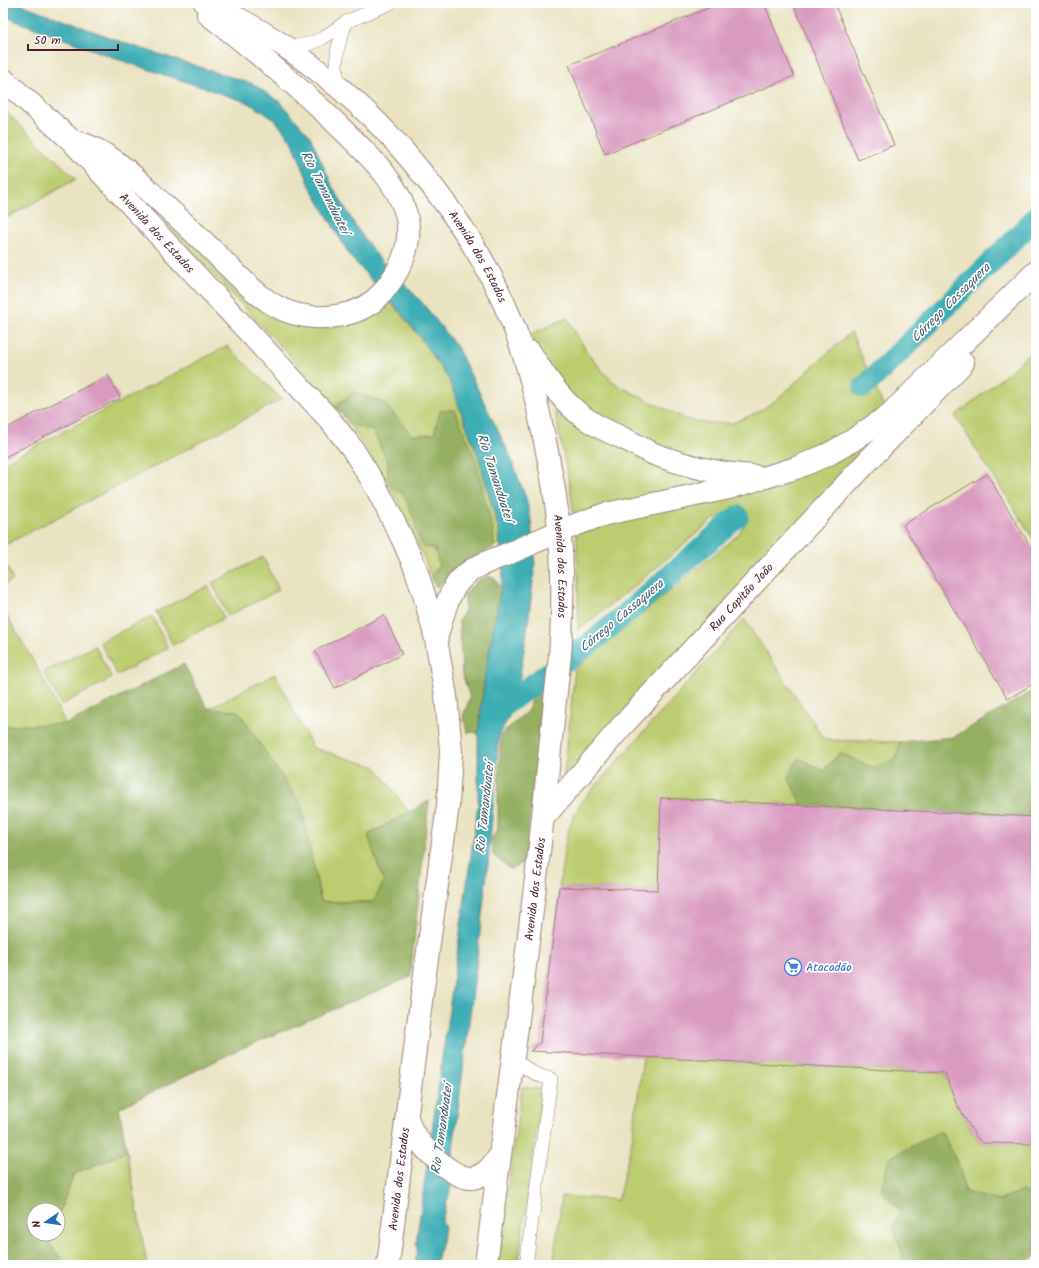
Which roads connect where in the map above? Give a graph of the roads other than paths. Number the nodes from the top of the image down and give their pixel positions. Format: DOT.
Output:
graph roads {
  1 [pos="194,3"];
  2 [pos="205,3"];
  3 [pos="390,3"];
  4 [pos="346,22"];
  5 [pos="286,48"];
  6 [pos="3,79"];
  7 [pos="338,87"];
  8 [pos="71,140"];
  9 [pos="1036,272"];
  10 [pos="1036,291"];
  11 [pos="514,326"];
  12 [pos="939,376"];
  13 [pos="770,476"];
  14 [pos="559,530"];
  15 [pos="436,639"];
  16 [pos="543,818"];
  17 [pos="514,1058"];
  18 [pos="407,1117"];
  19 [pos="499,1158"];
  20 [pos="388,1265"];
  21 [pos="486,1265"];
  22 [pos="526,1265"];
  1 -- 8 [label="highway"];
  2 -- 5 [label="highway, Avenida dos Estados"];
  3 -- 4 [label="street"];
  4 -- 5 [label="street"];
  4 -- 7 [label="street"];
  5 -- 7 [label="highway, Avenida dos Estados"];
  6 -- 8 [label="highway, Avenida dos Estados"];
  7 -- 11 [label="highway, Avenida dos Estados"];
  8 -- 15 [label="highway, Avenida dos Estados"];
  9 -- 12 [label="highway"];
  10 -- 12 [label="highway"];
  11 -- 13 [label="highway"];
  11 -- 14 [label="highway, Avenida dos Estados"];
  12 -- 13 [label="highway"];
  12 -- 16 [label="highway, Rua Capitão João"];
  13 -- 14 [label="highway"];
  14 -- 15 [label="highway"];
  14 -- 16 [label="highway, Avenida dos Estados"];
  15 -- 18 [label="highway, Avenida dos Estados"];
  16 -- 17 [label="highway, Avenida dos Estados"];
  17 -- 19 [label="highway, Avenida dos Estados"];
  17 -- 22 [label="street"];
  18 -- 19 [label="highway"];
  18 -- 20 [label="highway, Avenida dos Estados"];
  19 -- 21 [label="highway, Avenida dos Estados"];
}
